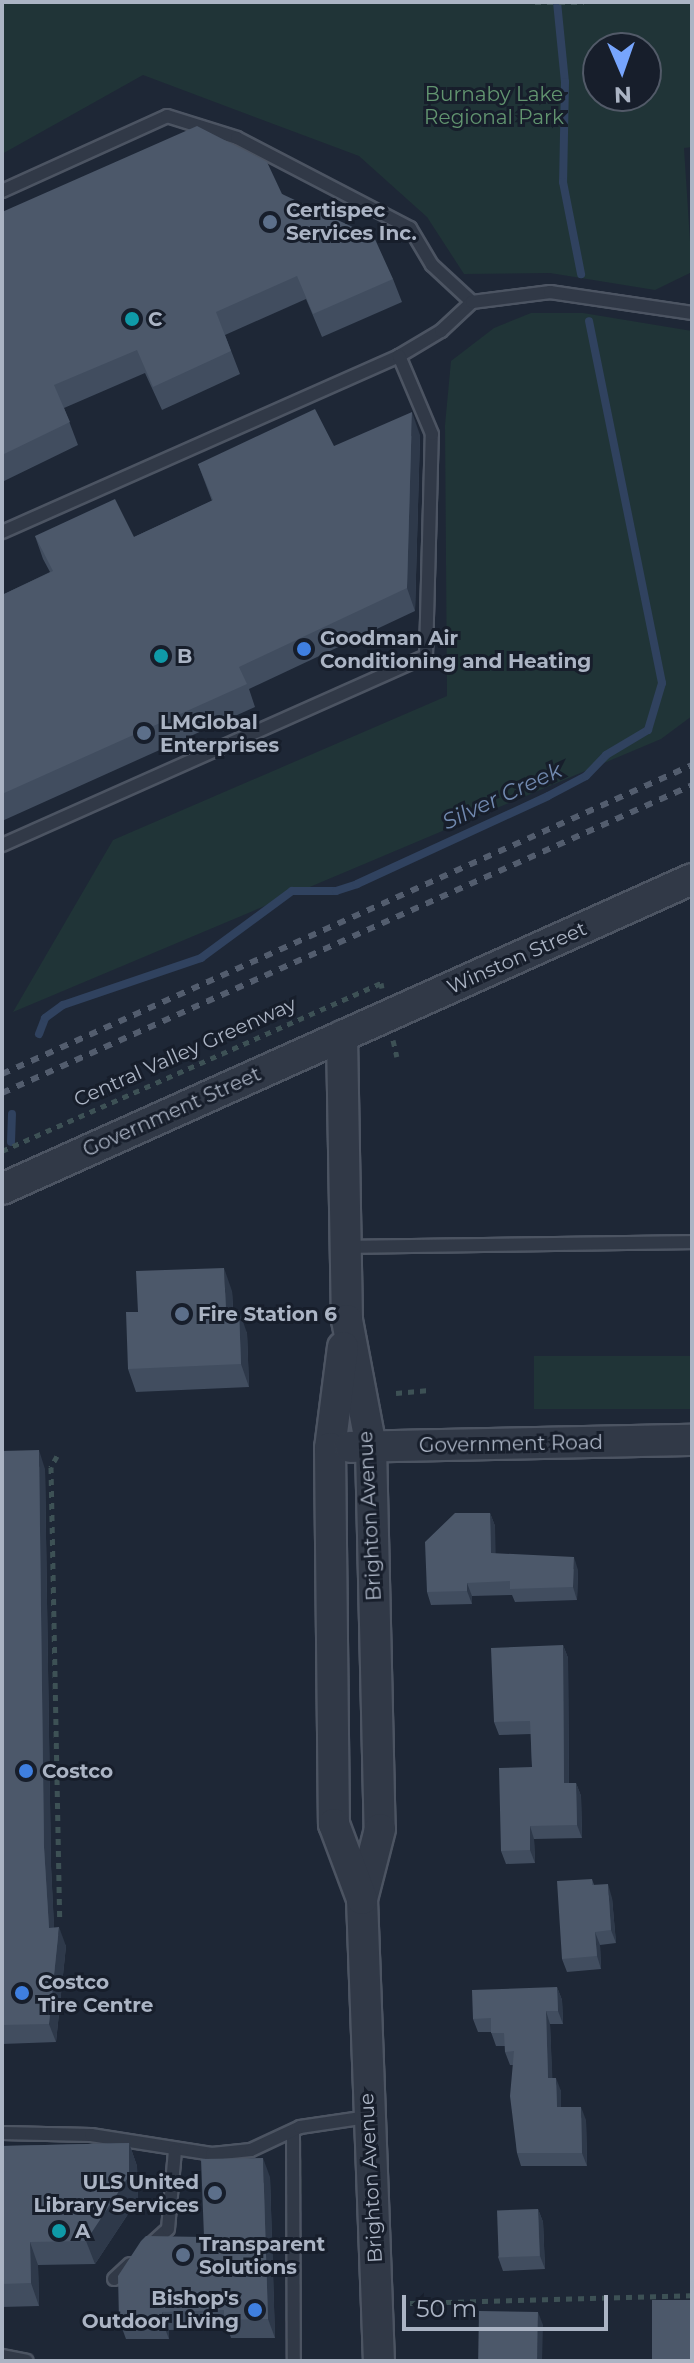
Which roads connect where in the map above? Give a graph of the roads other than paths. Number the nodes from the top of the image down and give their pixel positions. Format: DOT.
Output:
graph roads {
  1 [pos="2,191"];
  2 [pos="472,302"];
  3 [pos="692,313"];
  4 [pos="399,356"];
  5 [pos="2,532"];
  6 [pos="2,845"];
  7 [pos="692,879"];
  8 [pos="342,1036"];
  9 [pos="2,1189"];
  10 [pos="692,1242"];
  11 [pos="346,1247"];
  12 [pos="347,1320"];
  13 [pos="692,1440"];
  14 [pos="371,1447"];
  15 [pos="330,1448"];
  16 [pos="362,1899"];
  17 [pos="368,2117"];
  18 [pos="293,2131"];
  19 [pos="2,2133"];
  20 [pos="175,2150"];
  21 [pos="114,2279"];
  22 [pos="2,2356"];
  23 [pos="27,2361"];
  24 [pos="294,2361"];
  25 [pos="379,2361"];
  1 -- 2 [label="lane"];
  2 -- 3 [label="lane"];
  2 -- 4 [label="lane"];
  4 -- 5 [label="lane"];
  4 -- 6 [label="lane"];
  7 -- 8 [label="street, Winston Street"];
  8 -- 9 [label="street, Government Street"];
  8 -- 11 [label="street, Brighton Avenue"];
  10 -- 11 [label="lane"];
  11 -- 12 [label="street, Brighton Avenue"];
  12 -- 14 [label="street, Brighton Avenue"];
  12 -- 15 [label="street, Brighton Avenue"];
  13 -- 14 [label="street, Government Road"];
  14 -- 15 [label="street, Government Road"];
  14 -- 16 [label="street, Brighton Avenue"];
  15 -- 16 [label="street, Brighton Avenue"];
  16 -- 17 [label="street, Brighton Avenue"];
  17 -- 18 [label="lane"];
  17 -- 25 [label="street, Brighton Avenue"];
  18 -- 20 [label="lane"];
  18 -- 24 [label="lane"];
  19 -- 20 [label="lane"];
  20 -- 21 [label="lane"];
  22 -- 23 [label="lane"];
}
